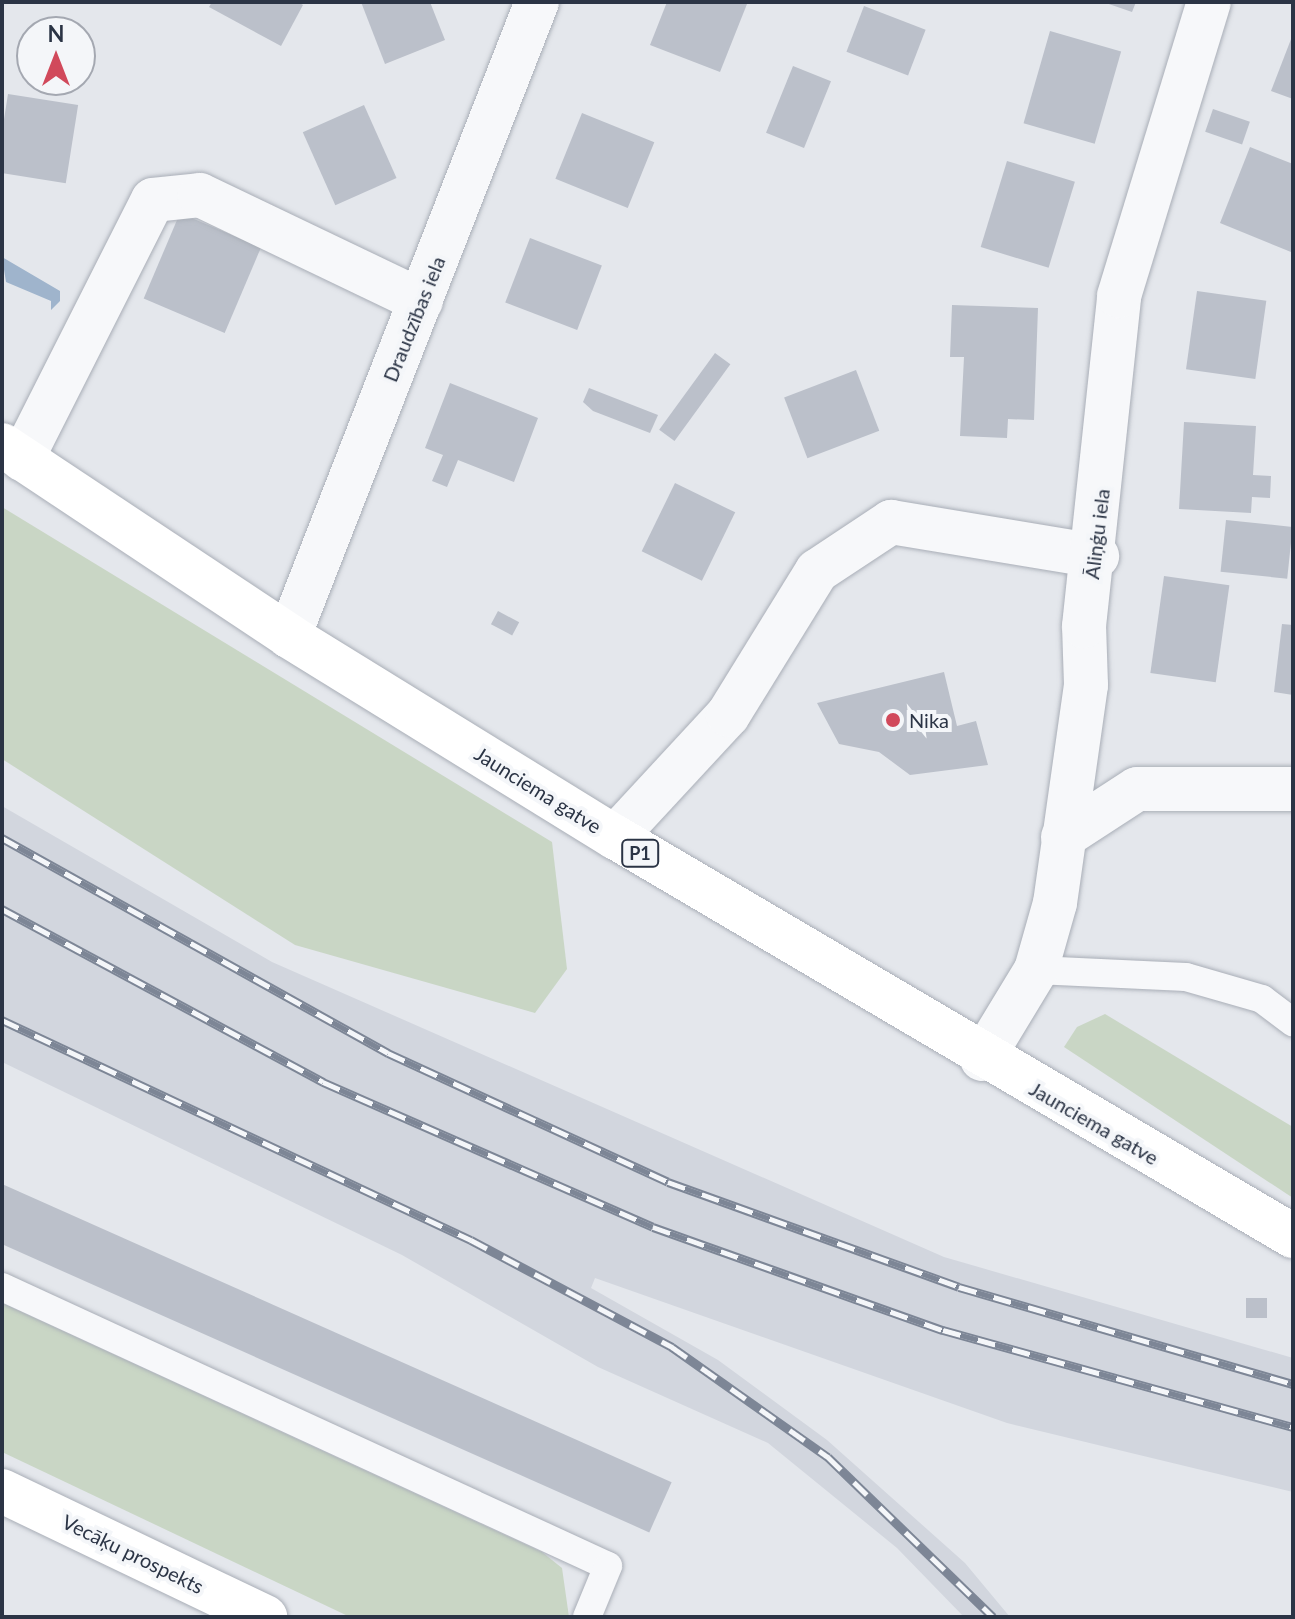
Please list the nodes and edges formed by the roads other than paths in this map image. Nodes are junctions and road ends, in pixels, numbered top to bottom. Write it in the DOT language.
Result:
graph roads {
  1 [pos="537,2"];
  2 [pos="1209,2"];
  3 [pos="421,301"];
  4 [pos="12,452"];
  5 [pos="1097,556"];
  6 [pos="289,636"];
  7 [pos="1293,789"];
  8 [pos="615,837"];
  9 [pos="1063,837"];
  10 [pos="1036,970"];
  11 [pos="1293,1022"];
  12 [pos="982,1059"];
  13 [pos="1293,1236"];
  14 [pos="2,1287"];
  15 [pos="2,1491"];
  16 [pos="211,1606"];
  17 [pos="265,1617"];
  18 [pos="587,1617"];
  1 -- 3 [label="street, Draudzības iela"];
  2 -- 5 [label="street, Āliņģu iela"];
  3 -- 4 [label="street"];
  3 -- 6 [label="street, Draudzības iela"];
  4 -- 6 [label="main road, Jaunciema gatve / P1"];
  5 -- 8 [label="street"];
  5 -- 9 [label="street, Āliņģu iela"];
  6 -- 8 [label="main road, Jaunciema gatve / P1"];
  7 -- 9 [label="street"];
  8 -- 12 [label="main road, Jaunciema gatve / P1"];
  9 -- 10 [label="street, Āliņģu iela"];
  10 -- 11 [label="lane"];
  10 -- 12 [label="street, Āliņģu iela"];
  12 -- 13 [label="main road, Jaunciema gatve / P1"];
  14 -- 18 [label="lane"];
  15 -- 16 [label="main road, Vecāķu prospekts"];
  16 -- 17 [label="main road, Vecāķu prospekts"];
}
